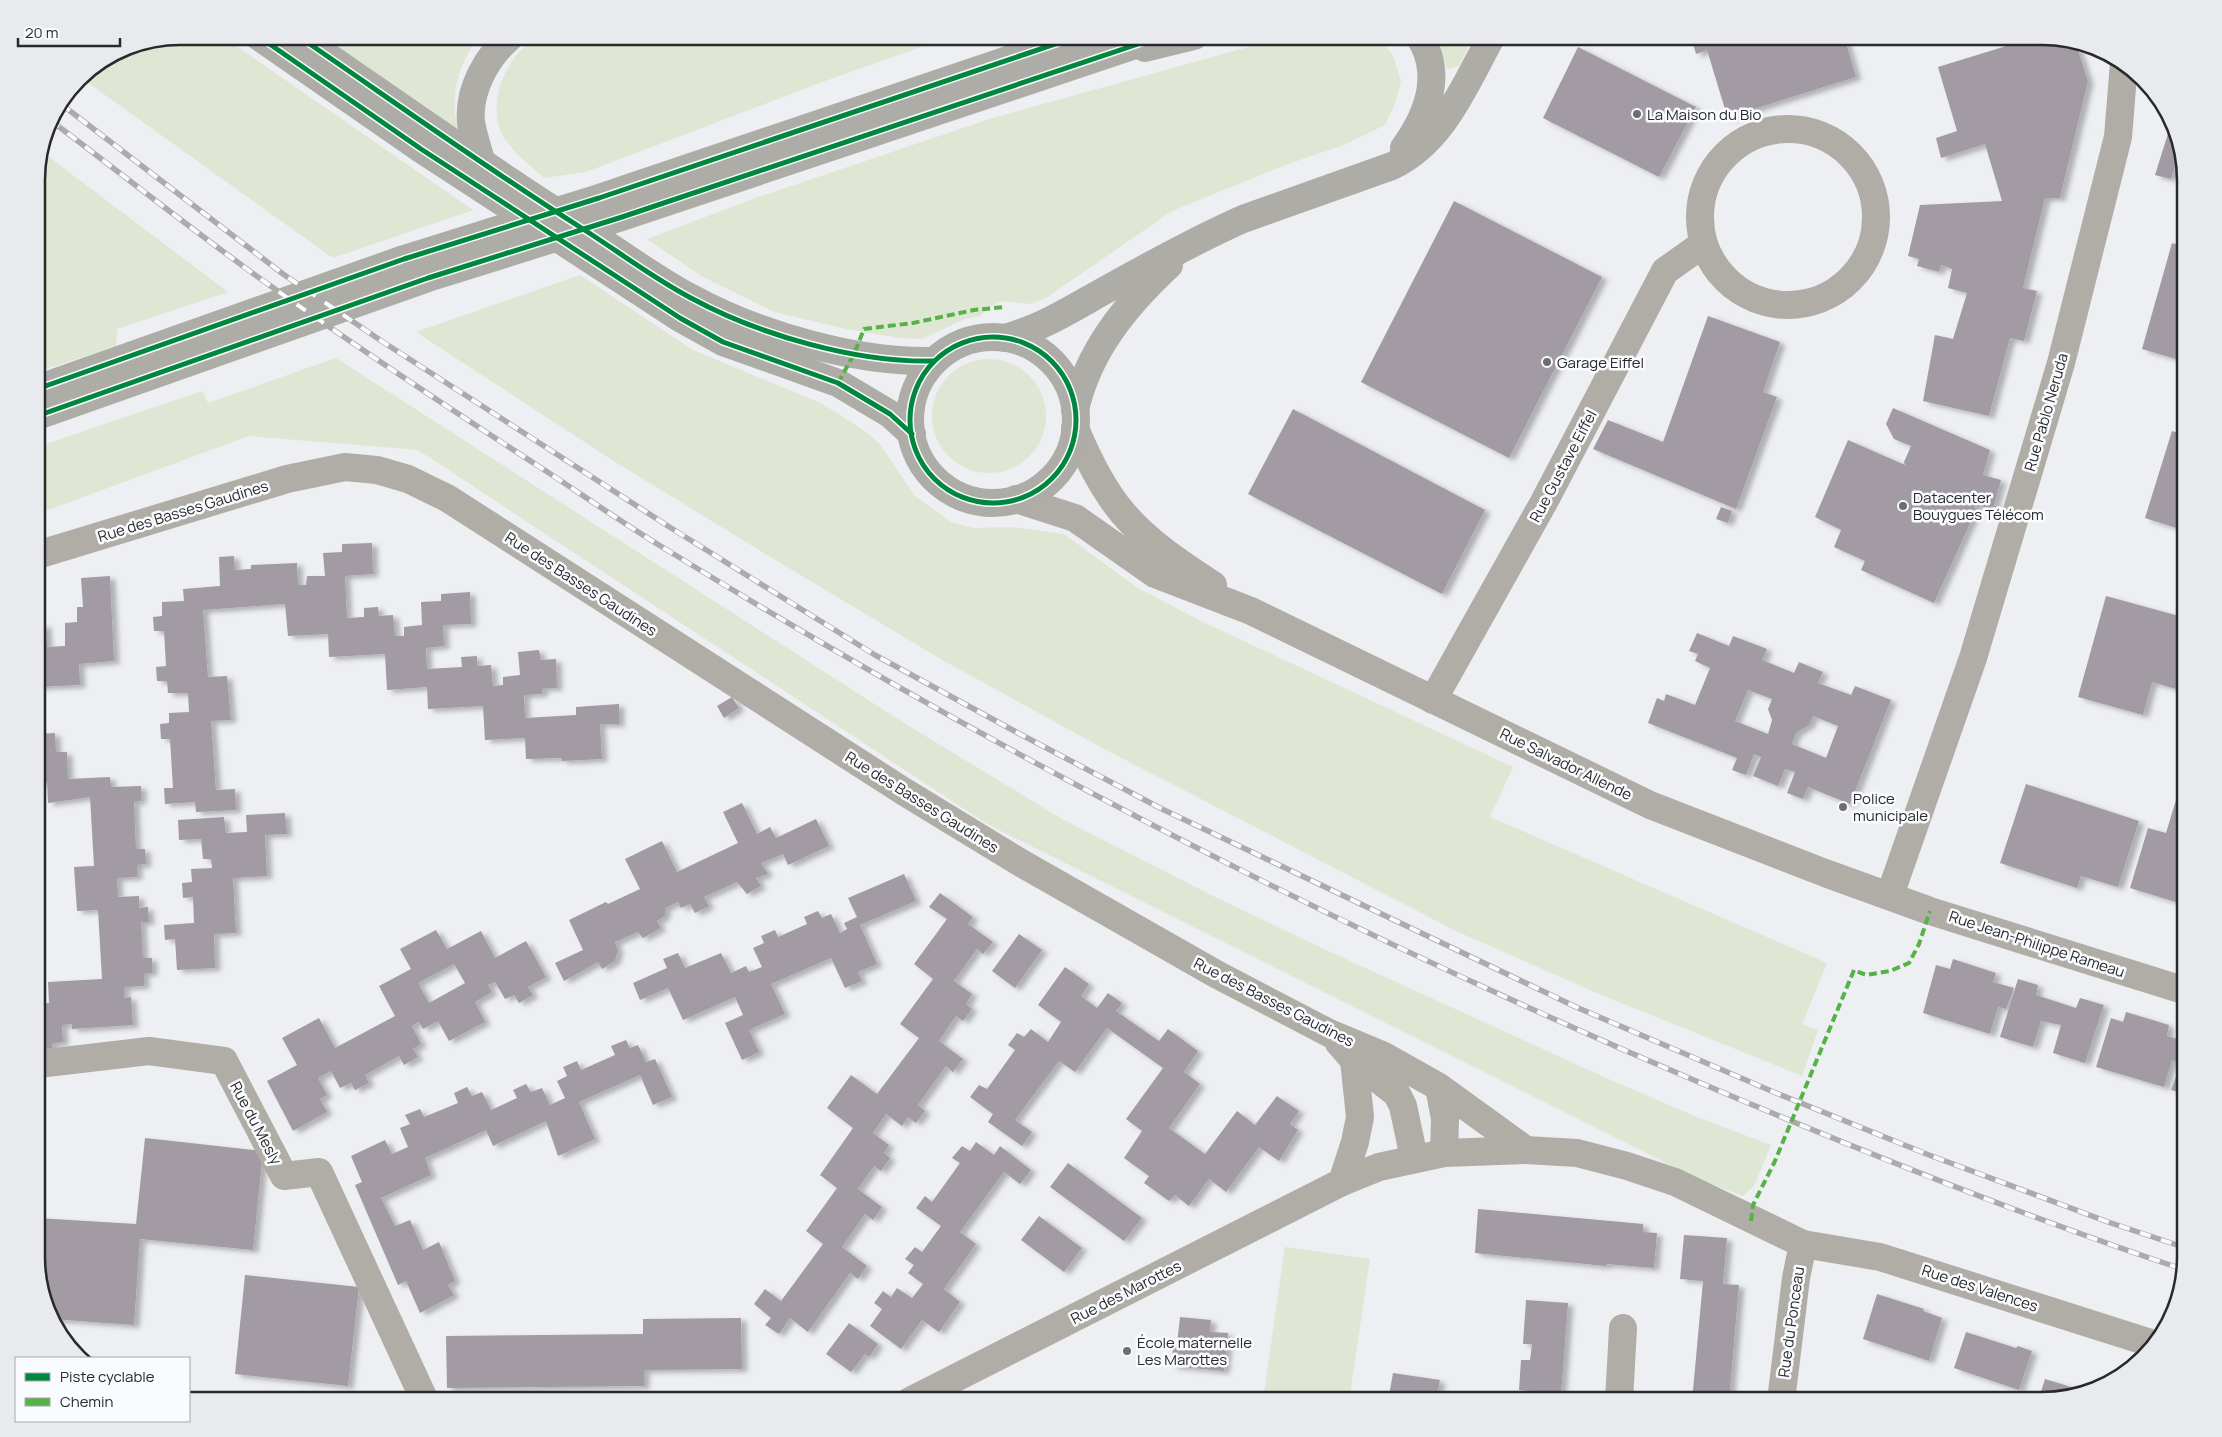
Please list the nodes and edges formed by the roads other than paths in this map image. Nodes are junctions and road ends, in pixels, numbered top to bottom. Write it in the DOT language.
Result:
graph roads {
  1 [pos="271,45"];
  2 [pos="311,45"];
  3 [pos="501,45"];
  4 [pos="1037,45"];
  5 [pos="1052,45"];
  6 [pos="1136,45"];
  7 [pos="1157,45"];
  8 [pos="1423,45"];
  9 [pos="1487,45"];
  10 [pos="1088,62"];
  11 [pos="981,69"];
  12 [pos="2123,72"];
  13 [pos="481,161"];
  14 [pos="1378,170"];
  15 [pos="1203,237"];
  16 [pos="1703,244"];
  17 [pos="1006,338"];
  18 [pos="934,362"];
  19 [pos="45,386"];
  20 [pos="45,413"];
  21 [pos="1075,419"];
  22 [pos="912,434"];
  23 [pos="1016,499"];
  24 [pos="45,552"];
  25 [pos="1251,611"];
  26 [pos="1433,700"];
  27 [pos="1890,895"];
  28 [pos="2177,988"];
  29 [pos="1329,1033"];
  30 [pos="1354,1060"];
  31 [pos="45,1063"];
  32 [pos="1439,1087"];
  33 [pos="1526,1150"];
  34 [pos="1444,1153"];
  35 [pos="1414,1158"];
  36 [pos="1342,1182"];
  37 [pos="1803,1244"];
  38 [pos="1623,1328"];
  39 [pos="2147,1342"];
  40 [pos="421,1392"];
  41 [pos="928,1392"];
  42 [pos="1619,1392"];
  43 [pos="1782,1392"];
  1 -- 22 [label="main road"];
  2 -- 13 [label="main road"];
  3 -- 13 [label="main road"];
  4 -- 11 [label="main road"];
  5 -- 11 [label="main road"];
  6 -- 10 [label="main road"];
  7 -- 10 [label="main road"];
  8 -- 14 [label="main road"];
  9 -- 14 [label="main road"];
  10 -- 20 [label="main road"];
  11 -- 19 [label="main road"];
  12 -- 27 [label="street, Rue Pablo Neruda"];
  13 -- 18 [label="main road"];
  14 -- 15 [label="main road"];
  15 -- 17 [label="main road"];
  15 -- 21 [label="main road"];
  16 -- 16 [label="street"];
  16 -- 26 [label="street, Rue Gustave Eiffel"];
  17 -- 18 [label="main road"];
  17 -- 21 [label="main road"];
  18 -- 22 [label="main road"];
  21 -- 23 [label="main road"];
  21 -- 25 [label="street, Rue Salvador Allende"];
  22 -- 23 [label="main road"];
  23 -- 25 [label="street, Rue Salvador Allende"];
  24 -- 29 [label="street, Rue des Basses Gaudines"];
  25 -- 26 [label="street, Rue Salvador Allende"];
  26 -- 27 [label="street, Rue Salvador Allende"];
  27 -- 28 [label="street, Rue Jean-Philippe Rameau"];
  29 -- 30 [label="street"];
  29 -- 32 [label="street, Rue des Basses Gaudines"];
  30 -- 35 [label="street"];
  30 -- 36 [label="street"];
  31 -- 40 [label="street, Rue du Mesly"];
  32 -- 33 [label="street, Rue des Basses Gaudines"];
  32 -- 34 [label="street"];
  33 -- 34 [label="street, Rue des Marottes"];
  33 -- 37 [label="street"];
  34 -- 35 [label="street, Rue des Marottes"];
  35 -- 36 [label="street, Rue des Marottes"];
  36 -- 41 [label="street, Rue des Marottes"];
  37 -- 39 [label="street, Rue des Valences"];
  37 -- 43 [label="street, Rue du Ponceau"];
  38 -- 42 [label="street"];
}
